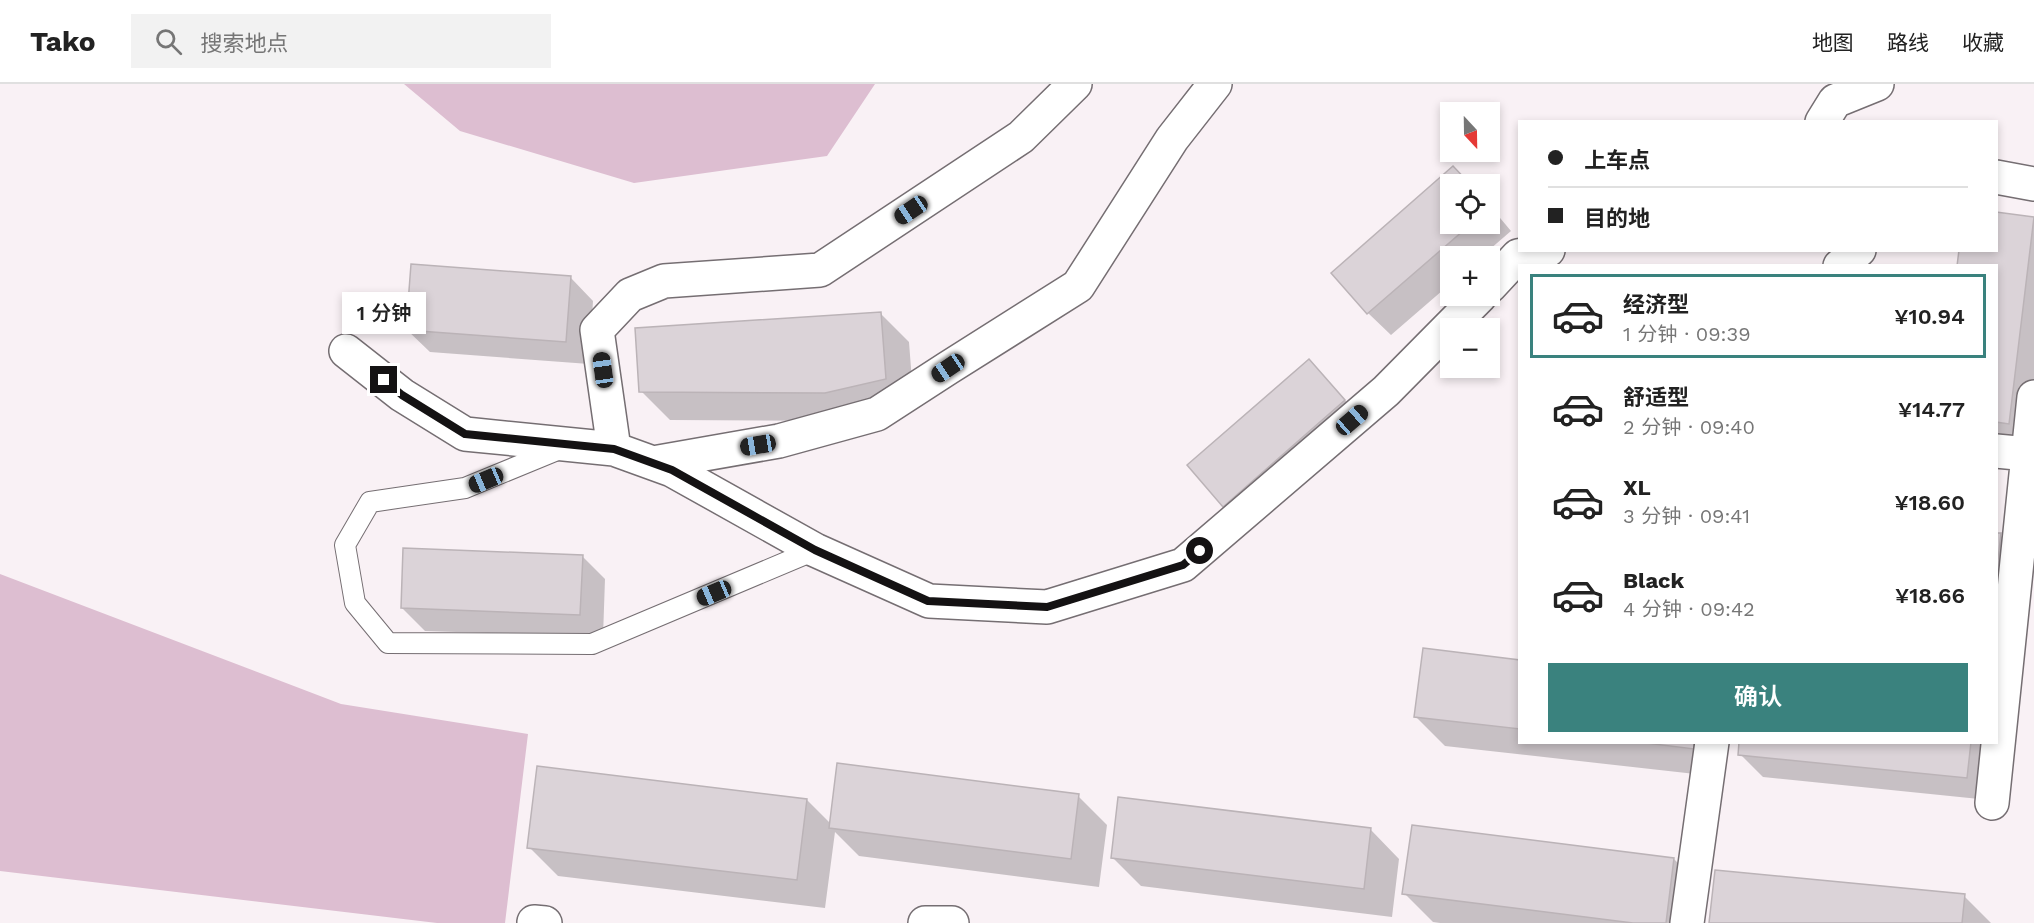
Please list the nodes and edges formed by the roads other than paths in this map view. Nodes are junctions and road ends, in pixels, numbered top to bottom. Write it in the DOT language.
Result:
graph roads {
  1 [pos="1075,84"];
  2 [pos="1215,84"];
  3 [pos="1852,88"];
  4 [pos="1823,120"];
  5 [pos="1998,177"];
  6 [pos="2034,184"];
  7 [pos="1538,252"];
  8 [pos="1856,252"];
  9 [pos="1842,264"];
  10 [pos="1500,275"];
  11 [pos="1470,306"];
  12 [pos="346,351"];
  13 [pos="2034,397"];
  14 [pos="571,445"];
  15 [pos="614,449"];
  16 [pos="1998,451"];
  17 [pos="2028,454"];
  18 [pos="653,463"];
  19 [pos="815,550"];
  20 [pos="1712,744"];
  21 [pos="1992,803"];
  22 [pos="925,923"];
  23 [pos="952,923"];
  24 [pos="1687,923"];
  1 -- 15 [label="street"];
  2 -- 18 [label="street"];
  3 -- 4 [label="street"];
  5 -- 6 [label="street"];
  7 -- 10 [label="street"];
  8 -- 9 [label="street"];
  11 -- 19 [label="street"];
  12 -- 14 [label="street"];
  13 -- 17 [label="street"];
  14 -- 15 [label="street"];
  14 -- 19 [label="lane"];
  15 -- 18 [label="street"];
  16 -- 17 [label="street"];
  17 -- 21 [label="street"];
  18 -- 19 [label="street"];
  20 -- 24 [label="street"];
  22 -- 23 [label="street"];
}
